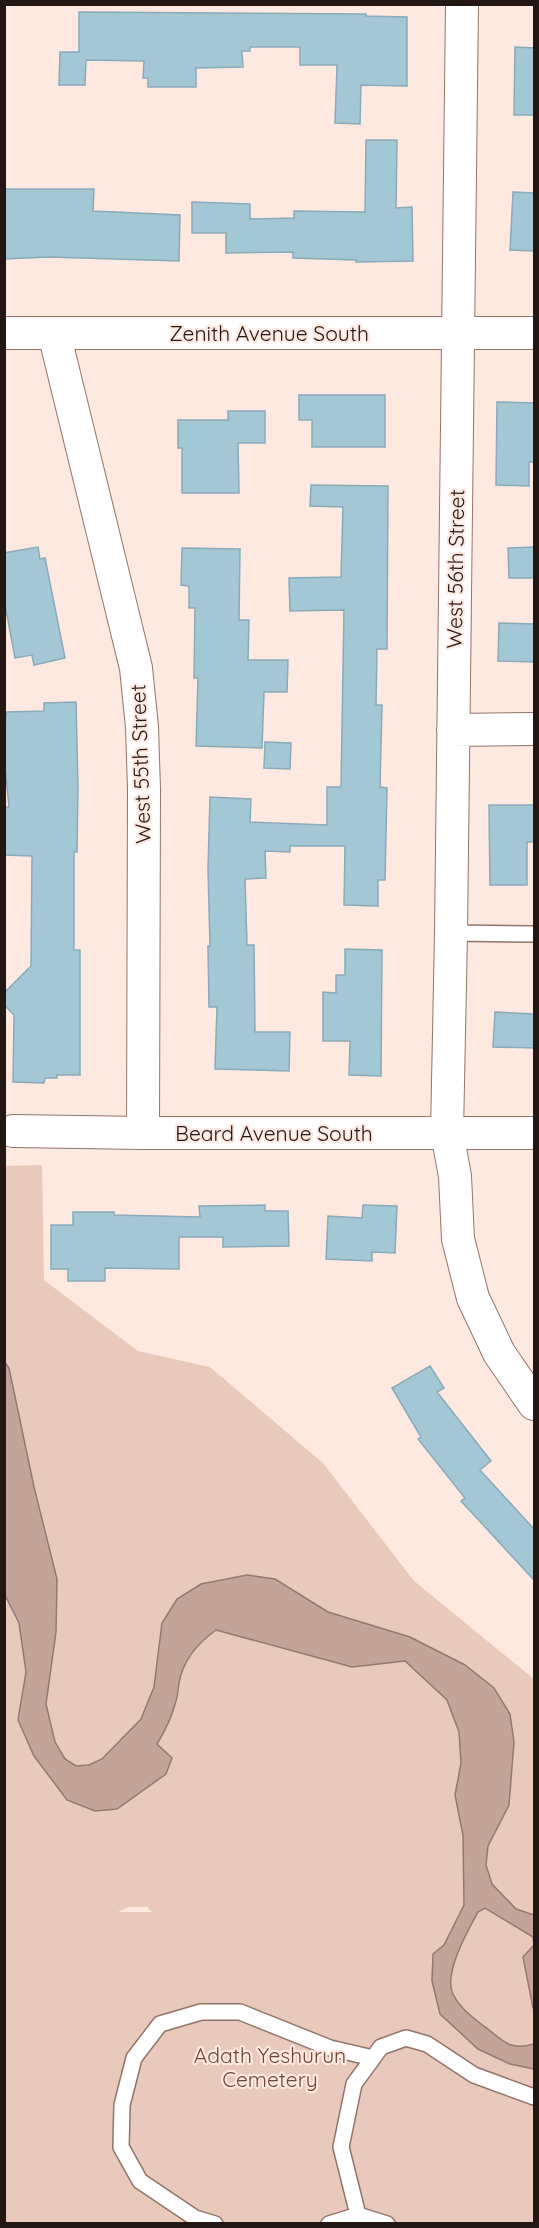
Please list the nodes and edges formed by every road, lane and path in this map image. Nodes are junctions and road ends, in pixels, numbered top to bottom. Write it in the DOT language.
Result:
graph roads {
  1 [pos="462,4"];
  2 [pos="4,333"];
  3 [pos="54,333"];
  4 [pos="458,333"];
  5 [pos="534,333"];
  6 [pos="534,729"];
  7 [pos="453,730"];
  8 [pos="452,933"];
  9 [pos="534,934"];
  10 [pos="13,1131"];
  11 [pos="144,1133"];
  12 [pos="447,1133"];
  13 [pos="534,1133"];
  14 [pos="534,1404"];
  15 [pos="373,2058"];
  16 [pos="534,2097"];
  17 [pos="358,2215"];
  18 [pos="215,2223"];
  19 [pos="329,2223"];
  20 [pos="387,2223"];
  1 -- 4 [label="street, West 56th Street"];
  2 -- 3 [label="street, Zenith Avenue South"];
  3 -- 4 [label="street, Zenith Avenue South"];
  3 -- 11 [label="street, West 55th Street"];
  4 -- 5 [label="street, Zenith Avenue South"];
  4 -- 7 [label="street, West 56th Street"];
  6 -- 7 [label="street"];
  7 -- 8 [label="street, West 56th Street"];
  8 -- 9 [label="lane"];
  8 -- 12 [label="street, West 56th Street"];
  10 -- 11 [label="street, Beard Avenue South"];
  11 -- 12 [label="street, Beard Avenue South"];
  12 -- 13 [label="street, Beard Avenue South"];
  12 -- 14 [label="street, West 56th Street"];
  15 -- 16 [label="lane"];
  15 -- 17 [label="lane"];
  15 -- 18 [label="lane"];
  17 -- 19 [label="lane"];
  17 -- 20 [label="lane"];
}
